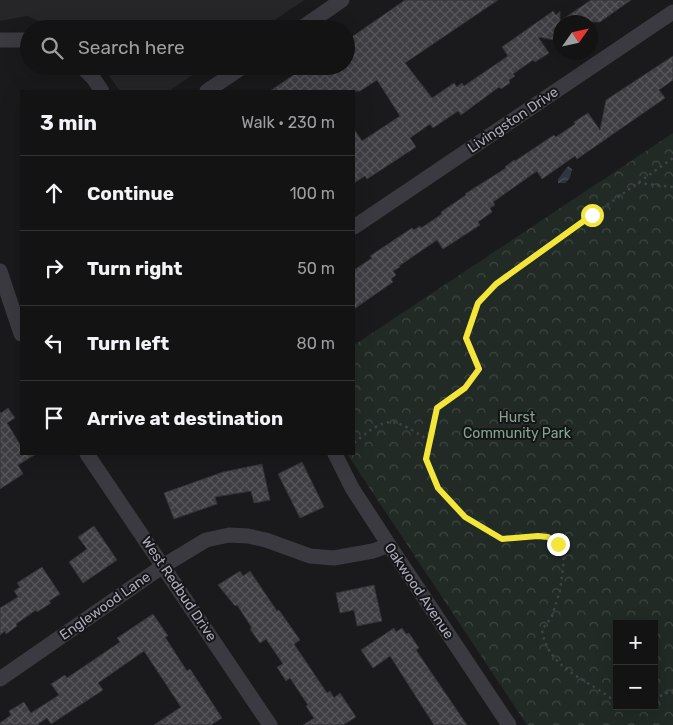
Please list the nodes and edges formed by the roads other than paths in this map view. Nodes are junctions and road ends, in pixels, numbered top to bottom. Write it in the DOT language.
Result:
graph roads {
  1 [pos="342,0"];
  2 [pos="673,12"];
  3 [pos="313,20"];
  4 [pos="0,40"];
  5 [pos="20,40"];
  6 [pos="90,75"];
  7 [pos="231,75"];
  8 [pos="101,90"];
  9 [pos="208,90"];
  10 [pos="355,226"];
  11 [pos="0,271"];
  12 [pos="20,331"];
  13 [pos="88,455"];
  14 [pos="336,455"];
  15 [pos="389,545"];
  16 [pos="163,566"];
  17 [pos="0,679"];
  18 [pos="270,725"];
  19 [pos="509,725"];
  1 -- 3 [label="street"];
  2 -- 10 [label="street, Livingston Drive"];
  4 -- 5 [label="street"];
  6 -- 8 [label="street"];
  7 -- 9 [label="street"];
  11 -- 12 [label="street"];
  13 -- 16 [label="street, West Redbud Drive"];
  14 -- 15 [label="street, Oakwood Avenue"];
  15 -- 16 [label="street, Englewood Lane"];
  15 -- 19 [label="street, Oakwood Avenue"];
  16 -- 17 [label="street, Englewood Lane"];
  16 -- 18 [label="street, West Redbud Drive"];
}
